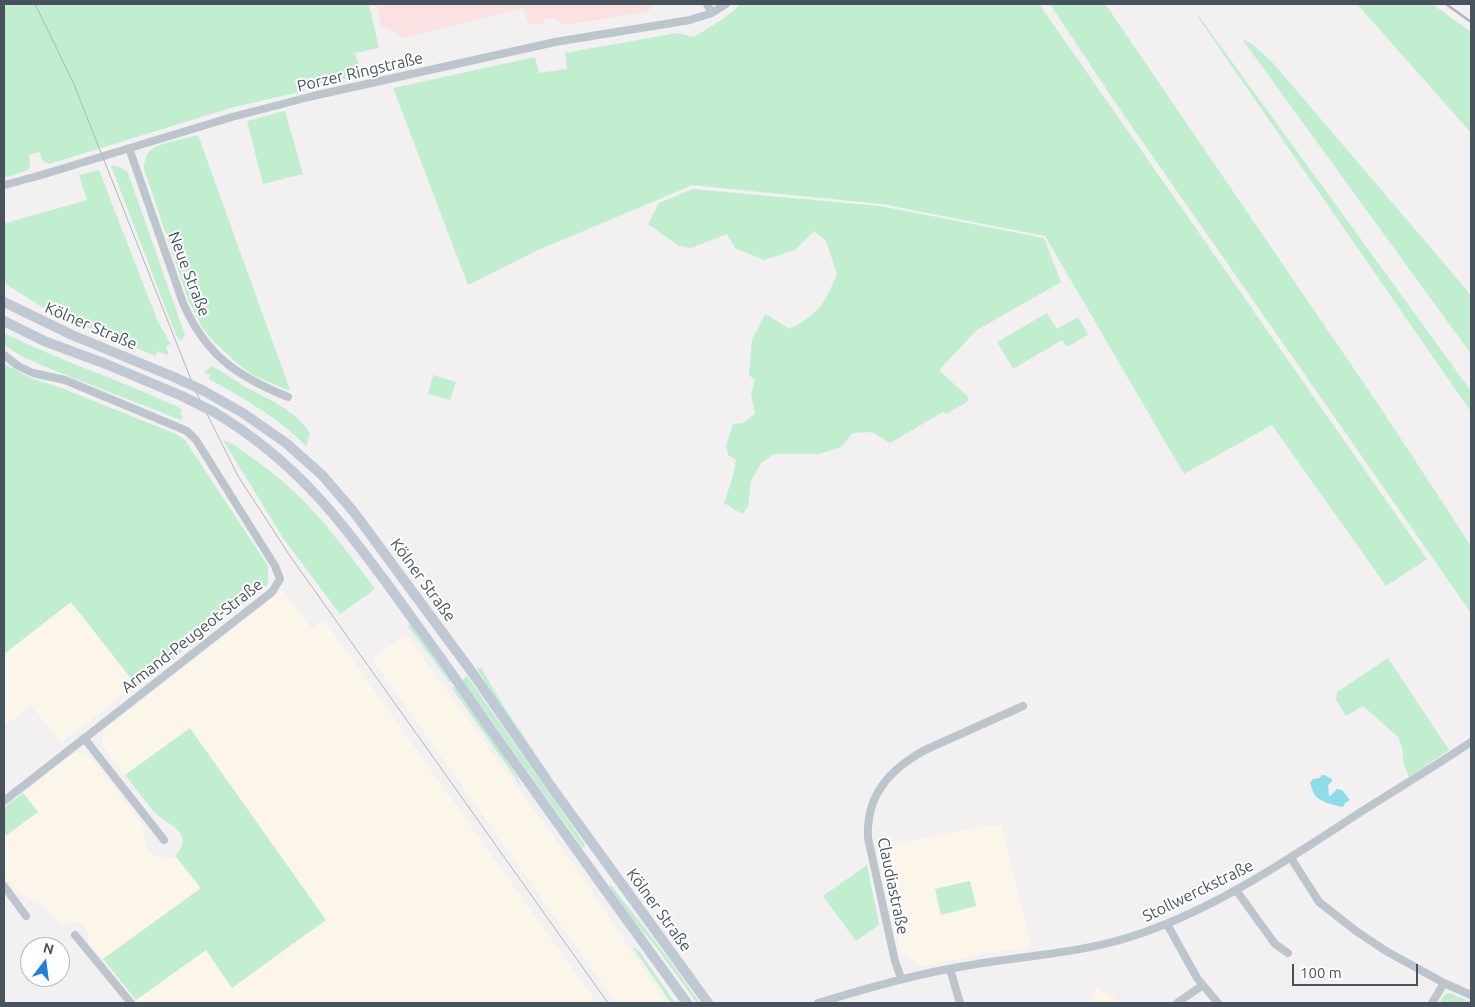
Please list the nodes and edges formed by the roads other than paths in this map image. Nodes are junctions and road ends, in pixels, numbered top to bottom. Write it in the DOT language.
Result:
graph roads {
  1 [pos="707,4"];
  2 [pos="726,4"];
  3 [pos="712,13"];
  4 [pos="128,148"];
  5 [pos="4,185"];
  6 [pos="4,302"];
  7 [pos="4,321"];
  8 [pos="4,355"];
  9 [pos="288,396"];
  10 [pos="1023,706"];
  11 [pos="84,738"];
  12 [pos="1471,742"];
  13 [pos="4,801"];
  14 [pos="164,840"];
  15 [pos="1291,858"];
  16 [pos="603,859"];
  17 [pos="590,868"];
  18 [pos="4,886"];
  19 [pos="1236,890"];
  20 [pos="26,916"];
  21 [pos="1167,924"];
  22 [pos="75,935"];
  23 [pos="1288,953"];
  24 [pos="950,968"];
  25 [pos="901,978"];
  26 [pos="1444,983"];
  27 [pos="1203,985"];
  28 [pos="1471,994"];
  29 [pos="132,1003"];
  30 [pos="686,1003"];
  31 [pos="708,1003"];
  32 [pos="818,1003"];
  33 [pos="960,1003"];
  34 [pos="1177,1003"];
  35 [pos="1218,1003"];
  36 [pos="1432,1003"];
  1 -- 3 [label="street"];
  2 -- 3 [label="street, Porzer Ringstraße"];
  3 -- 4 [label="street, Porzer Ringstraße"];
  4 -- 5 [label="street, Porzer Ringstraße"];
  4 -- 9 [label="street, Neue Straße"];
  6 -- 16 [label="main road, Kölner Straße, bridge"];
  7 -- 17 [label="main road, Kölner Straße, bridge"];
  8 -- 11 [label="street, Armand-Peugeot-Straße"];
  10 -- 25 [label="street, Claudiastraße"];
  11 -- 13 [label="street, Armand-Peugeot-Straße"];
  11 -- 14 [label="street"];
  12 -- 15 [label="street, Stollwerckstraße"];
  15 -- 19 [label="street, Stollwerckstraße"];
  15 -- 26 [label="street"];
  16 -- 17 [label="main road"];
  16 -- 31 [label="main road, Kölner Straße"];
  17 -- 30 [label="main road, Kölner Straße"];
  18 -- 20 [label="street"];
  19 -- 21 [label="street, Stollwerckstraße"];
  19 -- 23 [label="street"];
  21 -- 24 [label="street, Stollwerckstraße"];
  21 -- 27 [label="street"];
  22 -- 29 [label="street"];
  24 -- 25 [label="street, Stollwerckstraße"];
  24 -- 33 [label="street"];
  25 -- 32 [label="street, Stollwerckstraße"];
  26 -- 28 [label="street"];
  26 -- 36 [label="street"];
  27 -- 34 [label="street"];
  27 -- 35 [label="street"];
}
